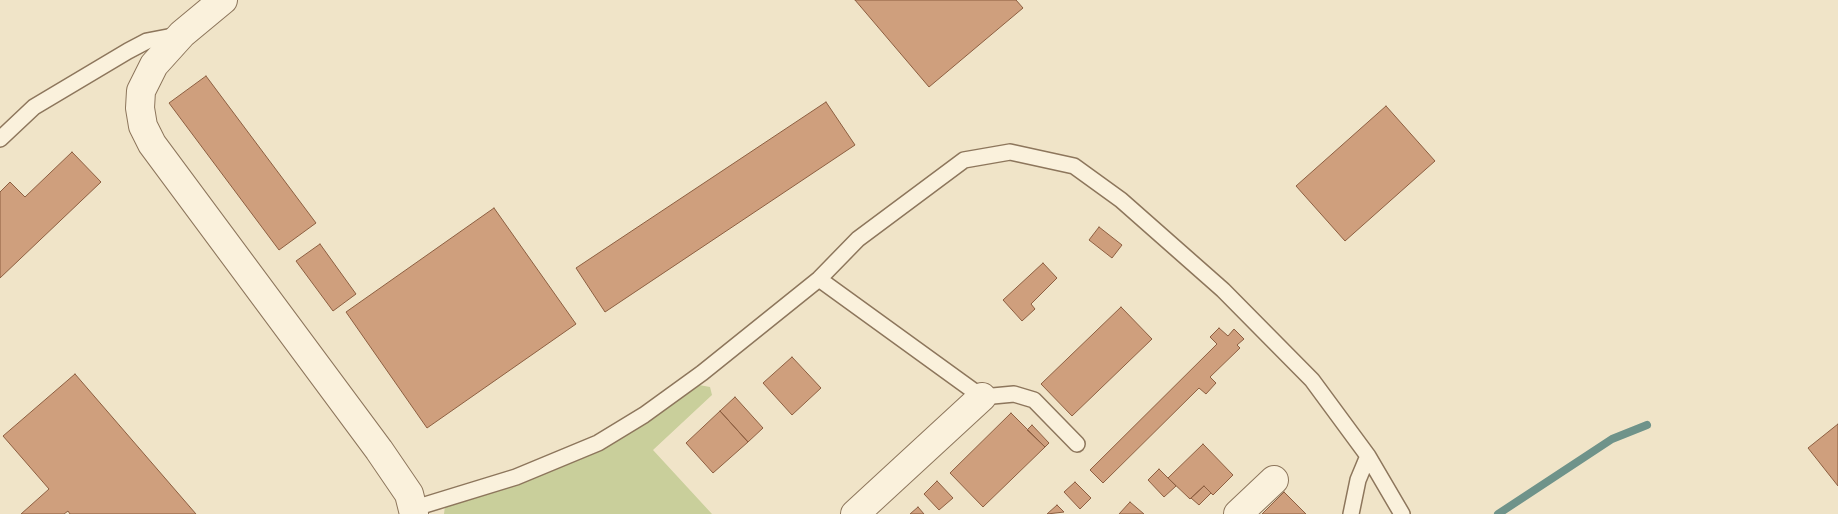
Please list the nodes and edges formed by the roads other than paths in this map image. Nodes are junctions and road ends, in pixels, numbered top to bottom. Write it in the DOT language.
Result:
graph roads {
  1 [pos="223,0"];
  2 [pos="182,34"];
  3 [pos="0,139"];
  4 [pos="819,279"];
  5 [pos="982,397"];
  6 [pos="1077,444"];
  7 [pos="1368,456"];
  8 [pos="1274,480"];
  9 [pos="414,511"];
  10 [pos="855,514"];
  11 [pos="1238,514"];
  12 [pos="1351,514"];
  13 [pos="1402,514"];
  1 -- 2 [label="street"];
  2 -- 3 [label="lane"];
  2 -- 9 [label="street"];
  4 -- 5 [label="lane"];
  4 -- 7 [label="lane"];
  4 -- 9 [label="lane"];
  5 -- 6 [label="lane"];
  5 -- 10 [label="street"];
  7 -- 12 [label="lane"];
  7 -- 13 [label="lane"];
  8 -- 11 [label="street"];
}
